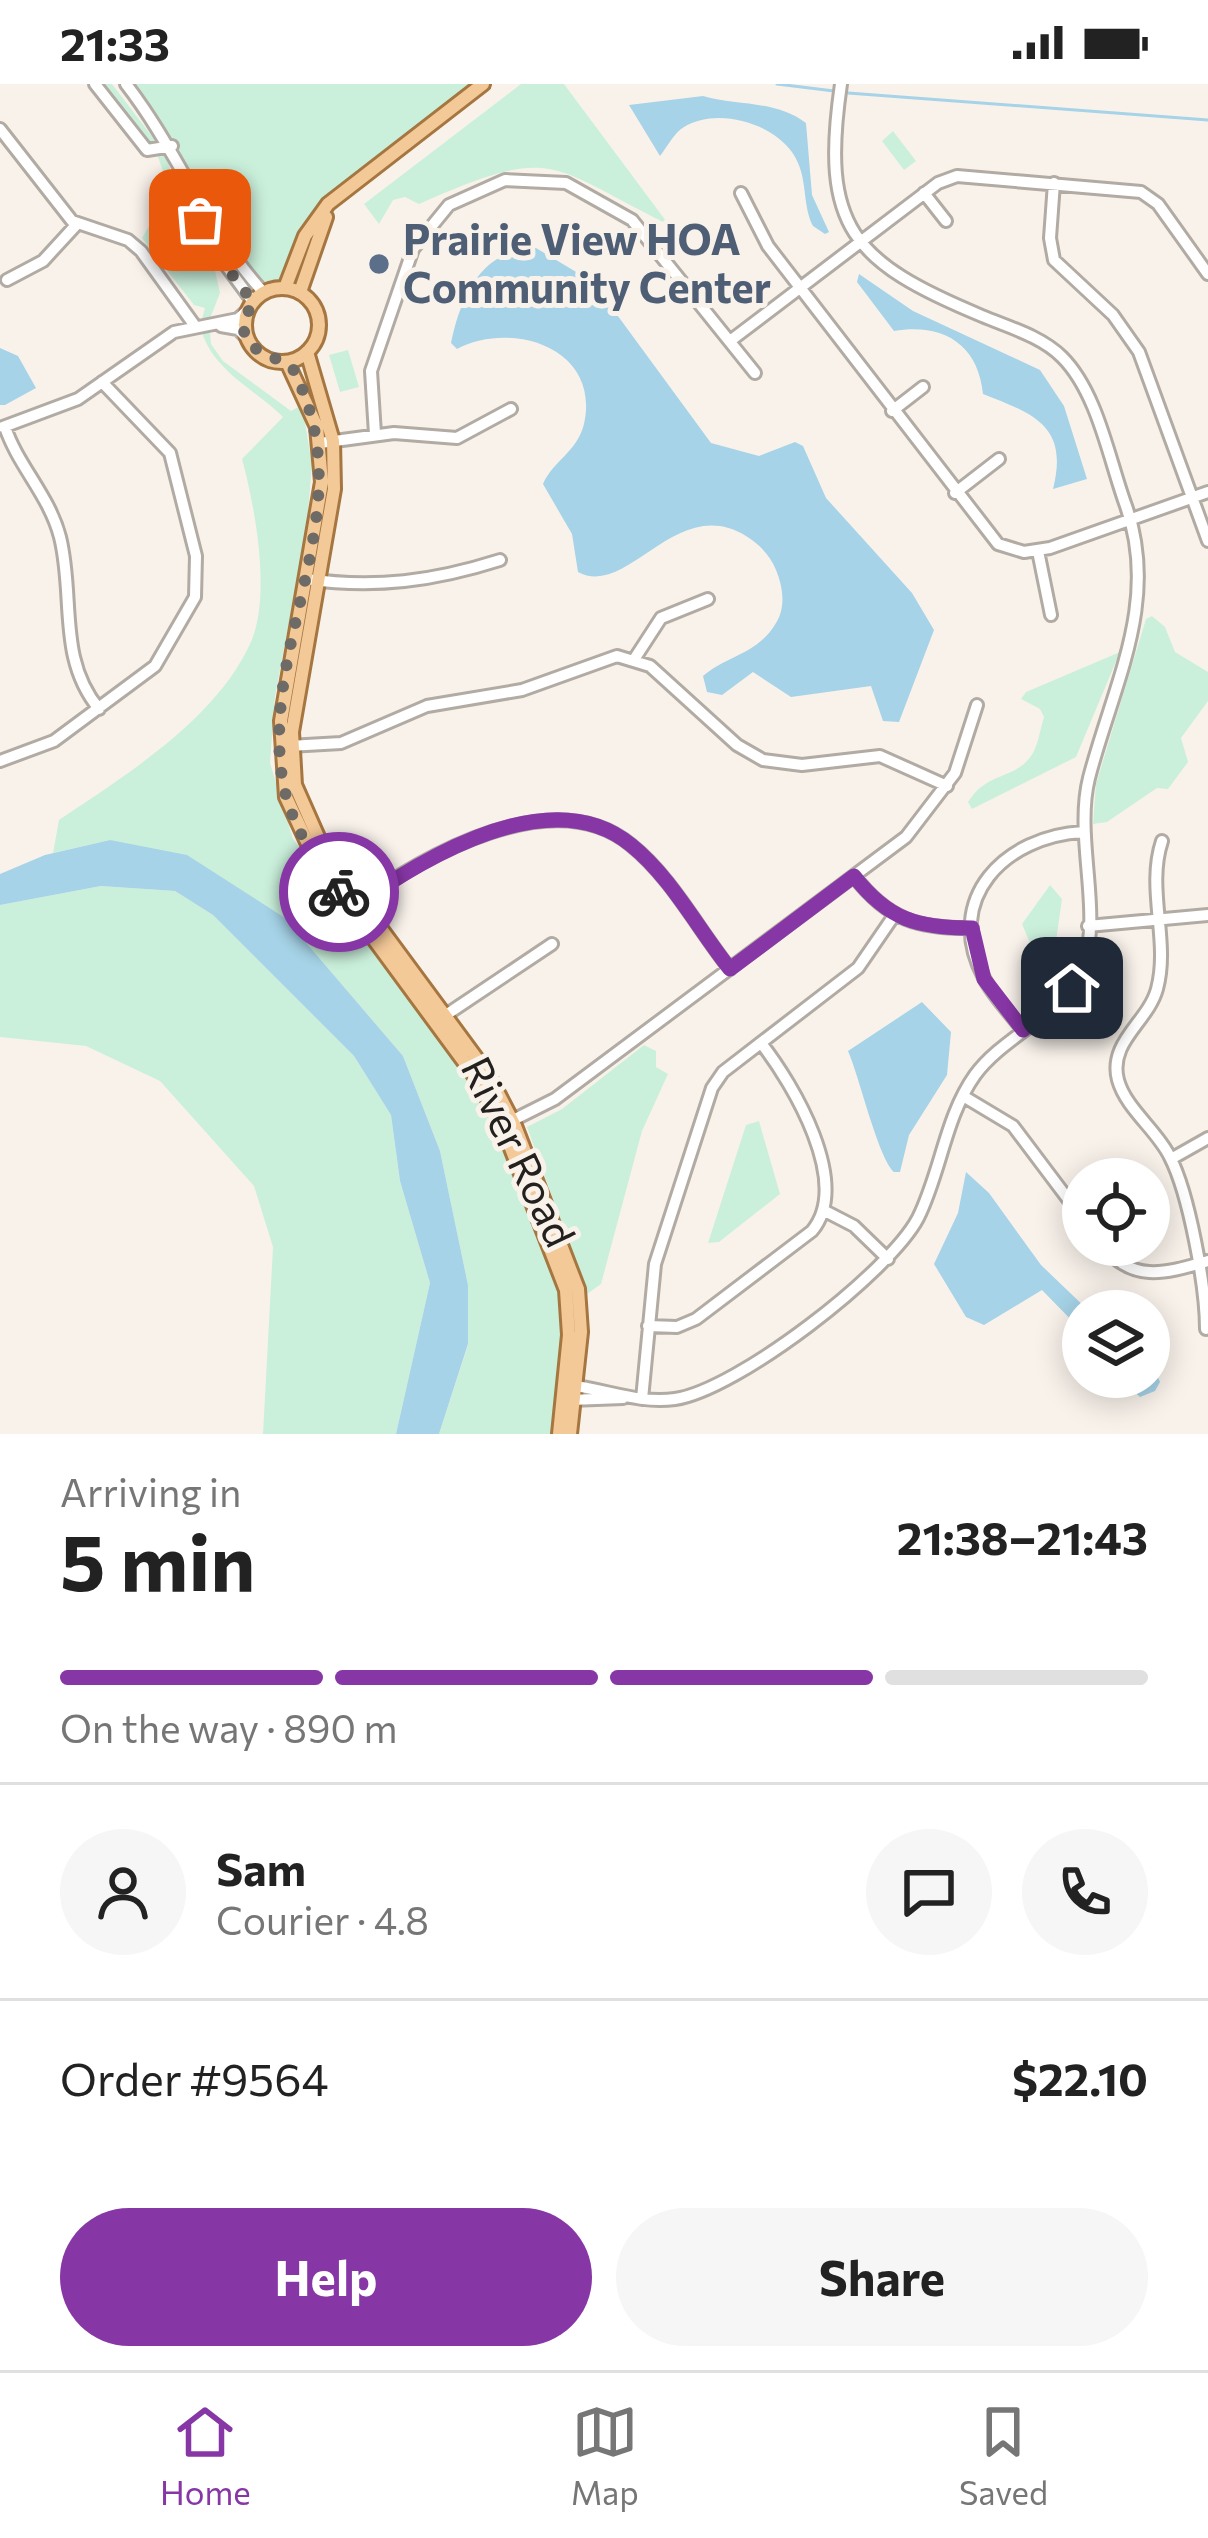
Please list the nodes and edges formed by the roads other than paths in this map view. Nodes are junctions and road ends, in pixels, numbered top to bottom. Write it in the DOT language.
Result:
graph roads {
  1 [pos="94,84"];
  2 [pos="126,84"];
  3 [pos="483,84"];
  4 [pos="842,84"];
  5 [pos="0,129"];
  6 [pos="172,146"];
  7 [pos="1054,183"];
  8 [pos="353,184"];
  9 [pos="741,193"];
  10 [pos="924,193"];
  11 [pos="946,221"];
  12 [pos="77,224"];
  13 [pos="861,242"];
  14 [pos="1208,274"];
  15 [pos="7,280"];
  16 [pos="285,288"];
  17 [pos="800,288"];
  18 [pos="300,292"];
  19 [pos="255,301"];
  20 [pos="200,325"];
  21 [pos="247,338"];
  22 [pos="730,341"];
  23 [pos="307,352"];
  24 [pos="286,362"];
  25 [pos="755,374"];
  26 [pos="102,382"];
  27 [pos="923,387"];
  28 [pos="512,409"];
  29 [pos="892,411"];
  30 [pos="2,428"];
  31 [pos="375,434"];
  32 [pos="327,442"];
  33 [pos="999,460"];
  34 [pos="1208,492"];
  35 [pos="955,493"];
  36 [pos="1192,497"];
  37 [pos="1131,519"];
  38 [pos="1208,541"];
  39 [pos="1038,551"];
  40 [pos="500,560"];
  41 [pos="312,580"];
  42 [pos="708,599"];
  43 [pos="1051,615"];
  44 [pos="635,658"];
  45 [pos="977,705"];
  46 [pos="99,709"];
  47 [pos="286,746"];
  48 [pos="0,760"];
  49 [pos="947,786"];
  50 [pos="1083,832"];
  51 [pos="1162,841"];
  52 [pos="854,876"];
  53 [pos="356,905"];
  54 [pos="1208,915"];
  55 [pos="893,917"];
  56 [pos="1157,922"];
  57 [pos="1088,926"];
  58 [pos="972,928"];
  59 [pos="552,944"];
  60 [pos="730,969"];
  61 [pos="440,1019"];
  62 [pos="1023,1030"];
  63 [pos="761,1042"];
  64 [pos="962,1096"];
  65 [pos="507,1123"];
  66 [pos="1208,1138"];
  67 [pos="1172,1159"];
  68 [pos="1062,1191"];
  69 [pos="825,1211"];
  70 [pos="888,1259"];
  71 [pos="1204,1263"];
  72 [pos="1125,1266"];
  73 [pos="648,1326"];
  74 [pos="1206,1329"];
  75 [pos="570,1385"];
  76 [pos="626,1398"];
  77 [pos="642,1399"];
  78 [pos="568,1400"];
  79 [pos="559,1434"];
  80 [pos="570,1434"];
  1 -- 6 [label="street"];
  2 -- 6 [label="street"];
  3 -- 8 [label="main road"];
  4 -- 13 [label="street"];
  5 -- 12 [label="street"];
  6 -- 19 [label="street"];
  7 -- 10 [label="street"];
  7 -- 14 [label="street"];
  7 -- 36 [label="street"];
  8 -- 16 [label="main road"];
  8 -- 18 [label="main road"];
  9 -- 17 [label="street"];
  10 -- 11 [label="street"];
  10 -- 13 [label="street"];
  12 -- 15 [label="street"];
  12 -- 20 [label="street"];
  13 -- 17 [label="street"];
  13 -- 37 [label="street"];
  16 -- 18 [label="main road"];
  16 -- 19 [label="main road"];
  17 -- 22 [label="street"];
  17 -- 29 [label="street"];
  18 -- 23 [label="main road"];
  19 -- 20 [label="street"];
  19 -- 21 [label="main road"];
  20 -- 21 [label="street"];
  20 -- 26 [label="street"];
  21 -- 24 [label="main road"];
  22 -- 25 [label="street"];
  22 -- 31 [label="street"];
  23 -- 24 [label="main road"];
  23 -- 32 [label="main road, River Road"];
  24 -- 32 [label="main road, River Road"];
  26 -- 30 [label="street"];
  26 -- 46 [label="street"];
  27 -- 29 [label="street"];
  28 -- 31 [label="street"];
  29 -- 35 [label="street"];
  30 -- 46 [label="street"];
  31 -- 32 [label="street"];
  32 -- 41 [label="main road, River Road"];
  33 -- 35 [label="street"];
  34 -- 36 [label="street"];
  35 -- 39 [label="street"];
  36 -- 37 [label="street"];
  36 -- 38 [label="street"];
  37 -- 39 [label="street"];
  37 -- 50 [label="street"];
  39 -- 43 [label="street"];
  40 -- 41 [label="street"];
  41 -- 47 [label="main road, River Road"];
  42 -- 44 [label="street"];
  44 -- 47 [label="street"];
  44 -- 49 [label="street"];
  45 -- 49 [label="street"];
  46 -- 48 [label="street"];
  47 -- 53 [label="main road, River Road"];
  49 -- 52 [label="street"];
  50 -- 57 [label="street"];
  50 -- 58 [label="street"];
  51 -- 56 [label="street"];
  52 -- 55 [label="street"];
  52 -- 60 [label="street"];
  53 -- 60 [label="street"];
  53 -- 61 [label="main road, River Road"];
  54 -- 56 [label="street"];
  55 -- 58 [label="street"];
  55 -- 63 [label="street"];
  56 -- 57 [label="street"];
  56 -- 67 [label="street"];
  57 -- 62 [label="street"];
  58 -- 62 [label="street"];
  59 -- 61 [label="street"];
  60 -- 65 [label="street"];
  61 -- 65 [label="main road, River Road"];
  62 -- 64 [label="street"];
  63 -- 69 [label="street"];
  63 -- 73 [label="street"];
  64 -- 68 [label="street"];
  64 -- 70 [label="street"];
  65 -- 75 [label="main road, River Road"];
  66 -- 67 [label="street"];
  67 -- 71 [label="street"];
  69 -- 70 [label="street"];
  69 -- 73 [label="street"];
  70 -- 77 [label="street"];
  71 -- 72 [label="street"];
  71 -- 74 [label="street"];
  73 -- 77 [label="street"];
  75 -- 76 [label="street"];
  75 -- 78 [label="main road, River Road"];
  76 -- 77 [label="street"];
  76 -- 78 [label="street"];
  78 -- 79 [label="main road, River Road"];
  78 -- 80 [label="main road, River Road"];
}
